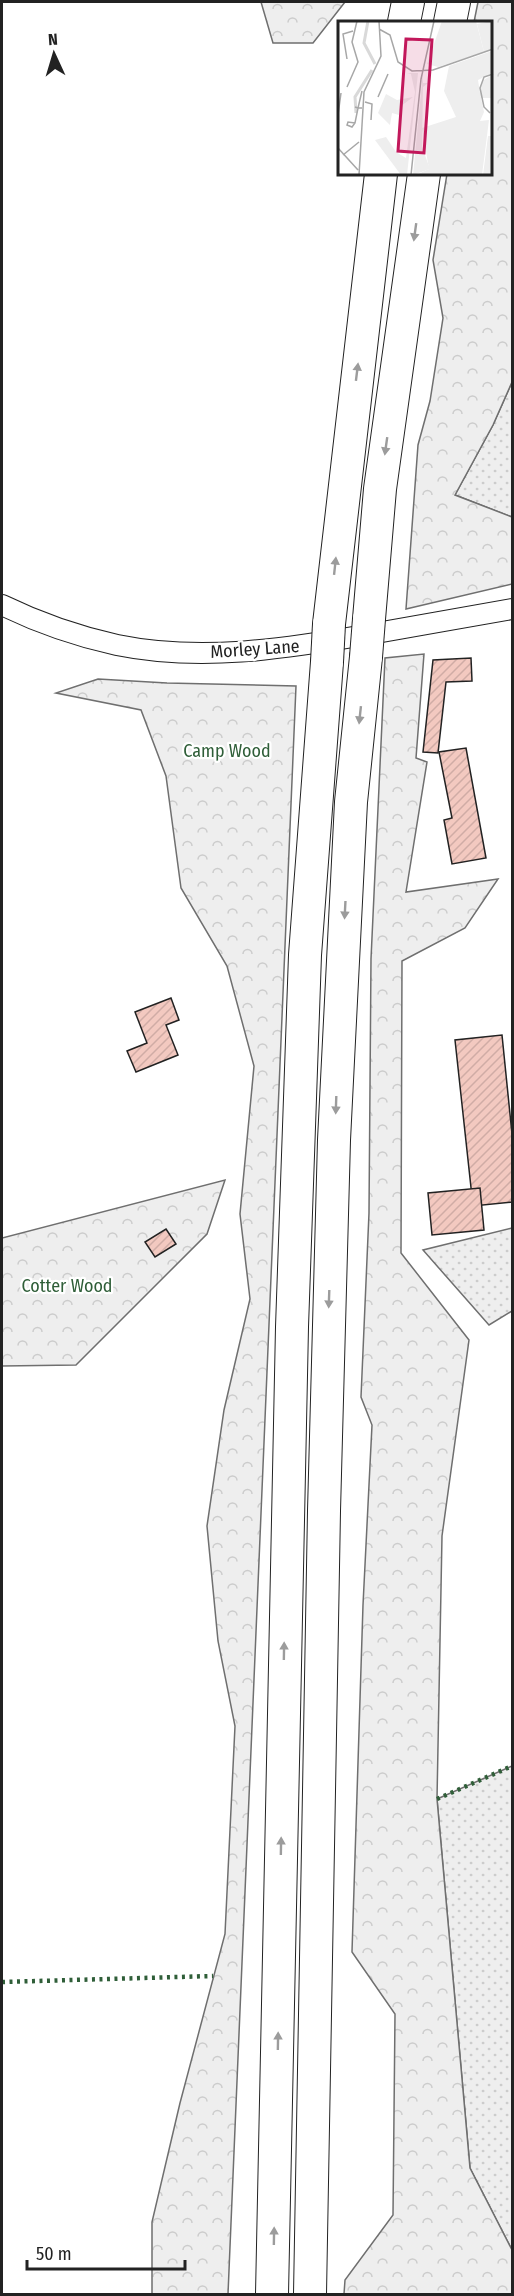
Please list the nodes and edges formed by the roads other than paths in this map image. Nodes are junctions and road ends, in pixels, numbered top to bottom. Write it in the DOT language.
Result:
graph roads {
  1 [pos="408,2"];
  2 [pos="454,2"];
  3 [pos="404,21"];
  4 [pos="450,21"];
  5 [pos="381,176"];
  6 [pos="424,176"];
  7 [pos="2,605"];
  8 [pos="513,609"];
  9 [pos="272,2295"];
  10 [pos="310,2295"];
  1 -- 3 [label="highway"];
  2 -- 4 [label="highway"];
  9 -- 5 [label="highway, one-way, bridge"];
  6 -- 10 [label="highway, one-way, bridge"];
  7 -- 8 [label="street, Morley Lane"];
}
